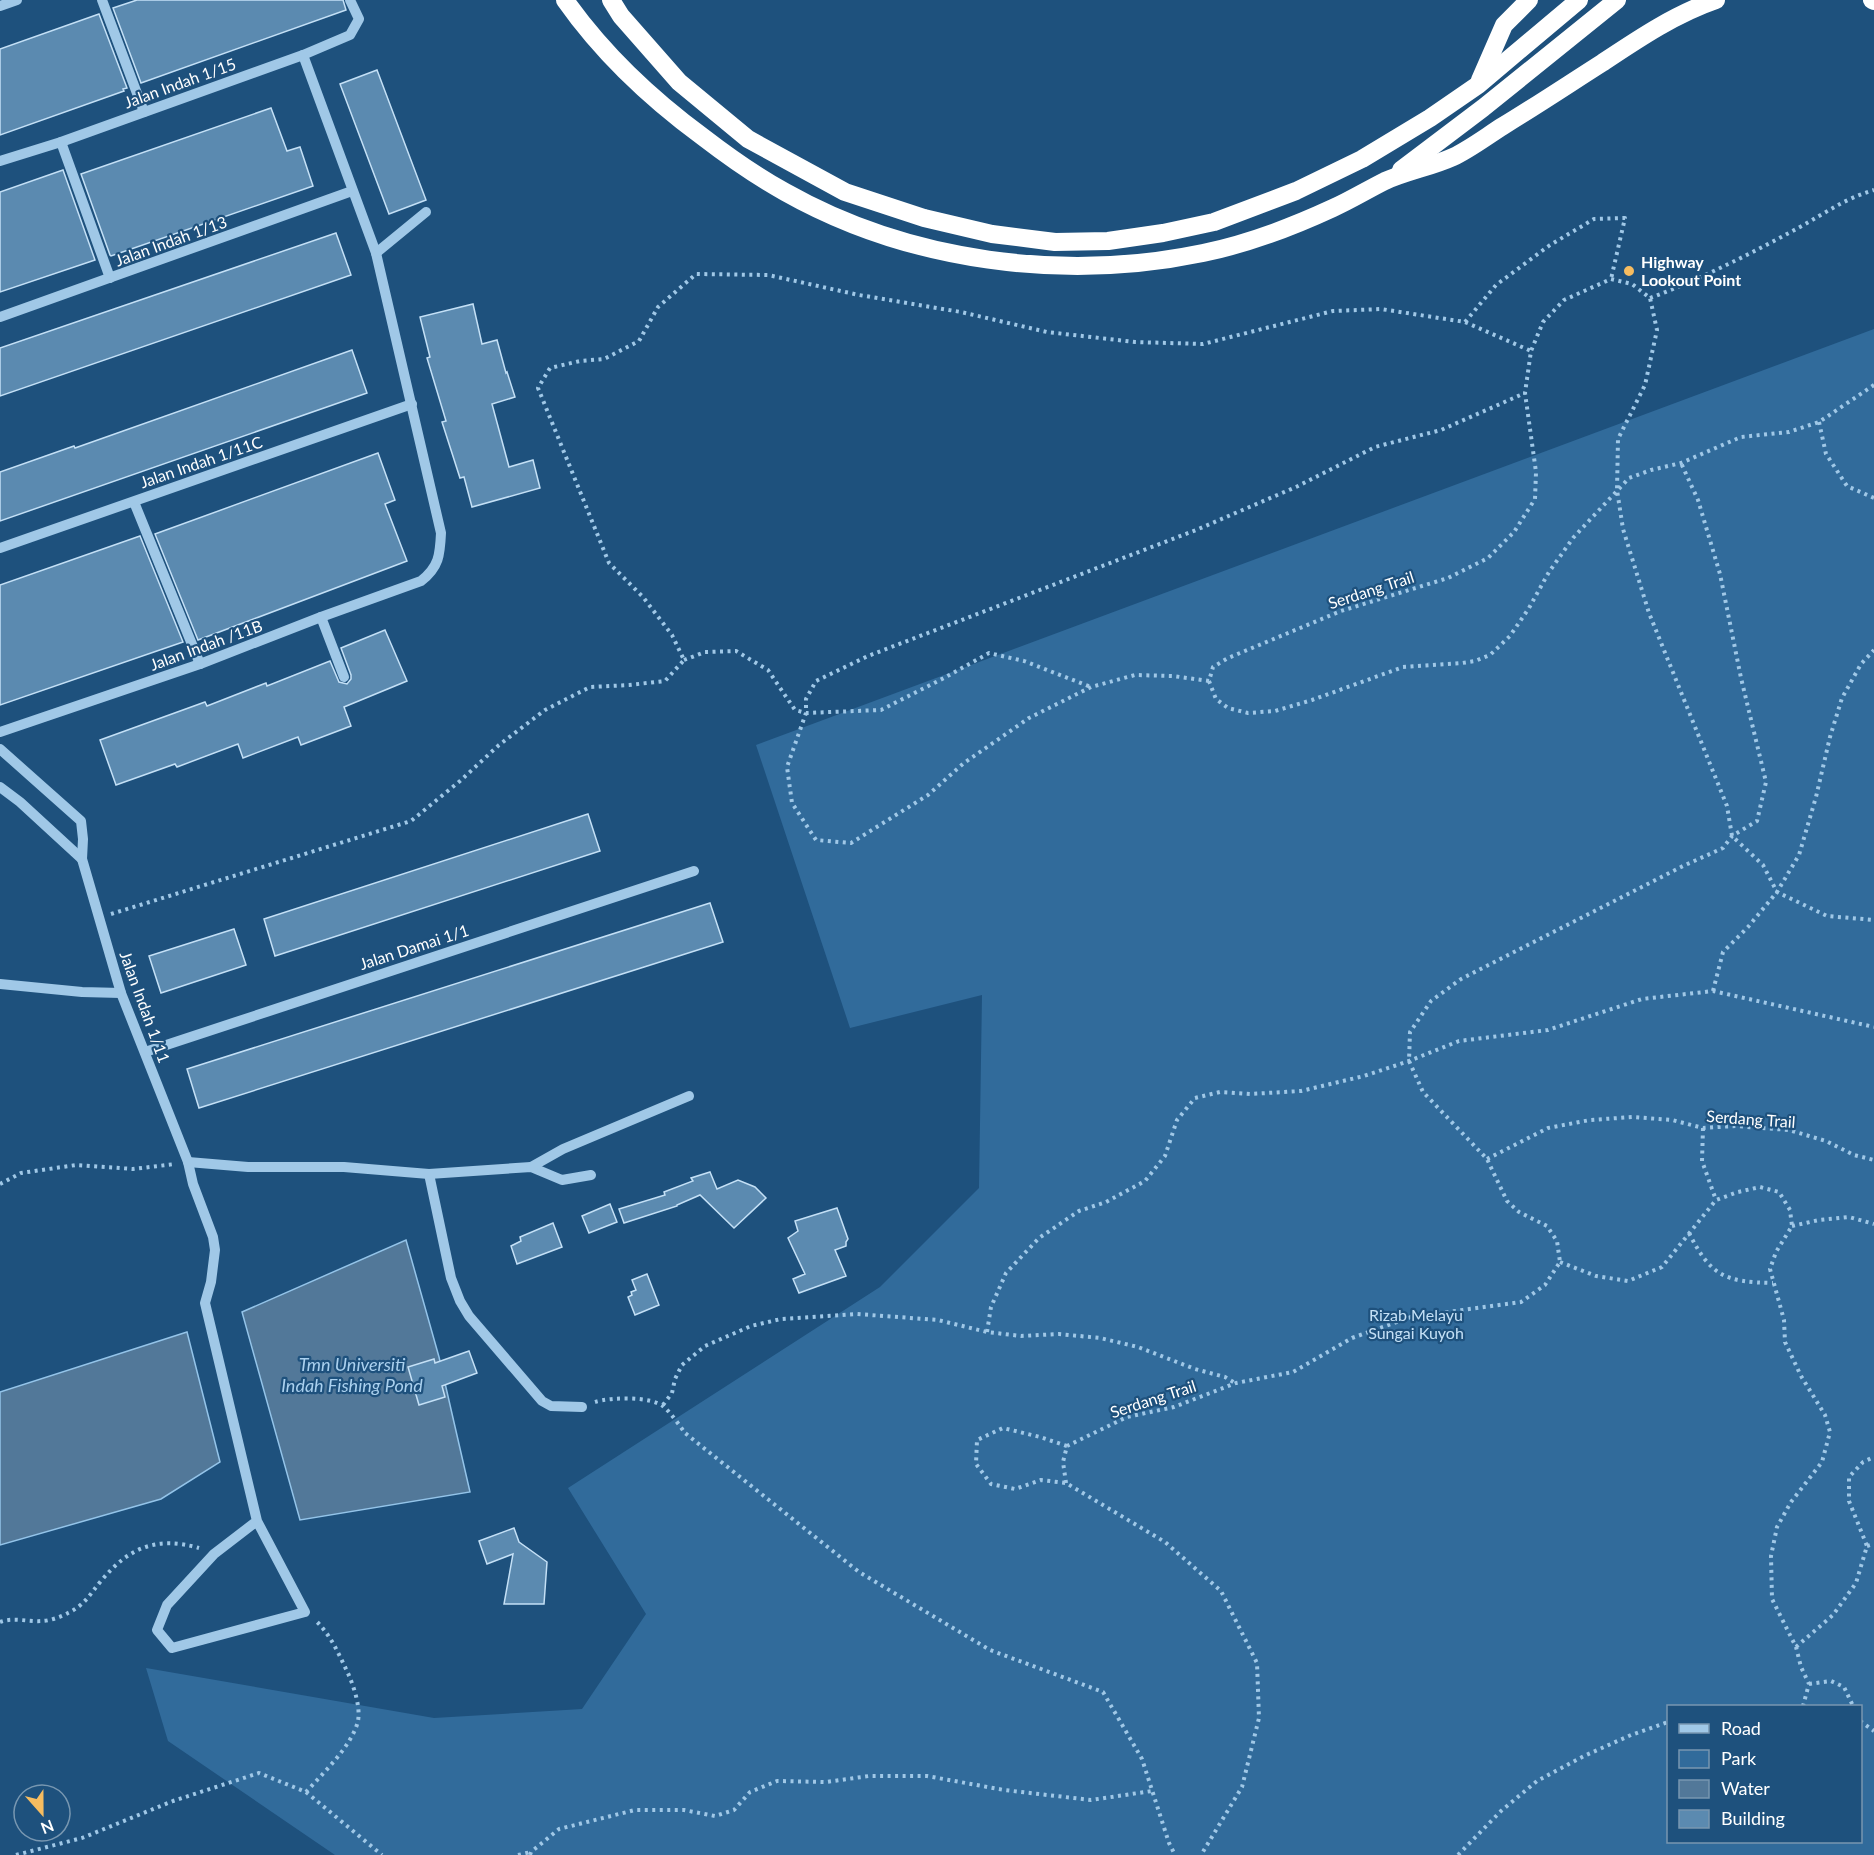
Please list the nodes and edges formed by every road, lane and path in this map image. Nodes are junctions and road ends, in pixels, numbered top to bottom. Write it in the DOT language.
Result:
graph roads {
  1 [pos="17,0"];
  2 [pos="102,0"];
  3 [pos="350,0"];
  4 [pos="565,0"];
  5 [pos="611,0"];
  6 [pos="1529,0"];
  7 [pos="1579,0"];
  8 [pos="1617,0"];
  9 [pos="1716,0"];
  10 [pos="0,6"];
  11 [pos="303,56"];
  12 [pos="1478,85"];
  13 [pos="144,112"];
  14 [pos="61,142"];
  15 [pos="0,161"];
  16 [pos="1388,180"];
  17 [pos="1874,190"];
  18 [pos="352,191"];
  19 [pos="426,212"];
  20 [pos="376,253"];
  21 [pos="110,278"];
  22 [pos="1611,279"];
  23 [pos="1650,298"];
  24 [pos="0,317"];
  25 [pos="1466,322"];
  26 [pos="1531,351"];
  27 [pos="1874,385"];
  28 [pos="1525,393"];
  29 [pos="412,404"];
  30 [pos="1819,422"];
  31 [pos="1681,463"];
  32 [pos="1617,489"];
  33 [pos="1874,498"];
  34 [pos="134,502"];
  35 [pos="0,548"];
  36 [pos="321,617"];
  37 [pos="1874,650"];
  38 [pos="684,660"];
  39 [pos="200,664"];
  40 [pos="344,677"];
  41 [pos="1209,681"];
  42 [pos="1091,687"];
  43 [pos="806,713"];
  44 [pos="0,732"];
  45 [pos="0,749"];
  46 [pos="0,787"];
  47 [pos="1732,836"];
  48 [pos="82,859"];
  49 [pos="694,871"];
  50 [pos="1777,892"];
  51 [pos="99,918"];
  52 [pos="1874,920"];
  53 [pos="0,984"];
  54 [pos="1713,991"];
  55 [pos="121,993"];
  56 [pos="1874,1027"];
  57 [pos="145,1052"];
  58 [pos="1409,1061"];
  59 [pos="689,1096"];
  60 [pos="1703,1128"];
  61 [pos="1487,1159"];
  62 [pos="1874,1160"];
  63 [pos="188,1162"];
  64 [pos="531,1167"];
  65 [pos="429,1174"];
  66 [pos="591,1175"];
  67 [pos="0,1184"];
  68 [pos="1716,1200"];
  69 [pos="1874,1224"];
  70 [pos="1792,1226"];
  71 [pos="1689,1233"];
  72 [pos="1560,1262"];
  73 [pos="1773,1283"];
  74 [pos="987,1332"];
  75 [pos="1236,1383"];
  76 [pos="663,1405"];
  77 [pos="582,1407"];
  78 [pos="1067,1446"];
  79 [pos="1874,1457"];
  80 [pos="1066,1483"];
  81 [pos="257,1521"];
  82 [pos="1874,1545"];
  83 [pos="1867,1546"];
  84 [pos="214,1554"];
  85 [pos="305,1612"];
  86 [pos="0,1622"];
  87 [pos="1796,1647"];
  88 [pos="1809,1684"];
  89 [pos="1804,1705"];
  90 [pos="1852,1705"];
  91 [pos="1667,1722"];
  92 [pos="1152,1791"];
  93 [pos="306,1792"];
  94 [pos="530,1853"];
  95 [pos="16,1855"];
  96 [pos="382,1855"];
  97 [pos="518,1855"];
  98 [pos="1175,1855"];
  99 [pos="1201,1855"];
  100 [pos="1458,1855"];
  1 -- 10 [label="street"];
  2 -- 13 [label="street"];
  3 -- 11 [label="street, Jalan Indah 1/15"];
  4 -- 16 [label="highway"];
  5 -- 12 [label="highway"];
  6 -- 12 [label="highway"];
  7 -- 12 [label="highway"];
  8 -- 16 [label="highway"];
  9 -- 16 [label="highway"];
  11 -- 13 [label="street, Jalan Indah 1/15"];
  11 -- 18 [label="street"];
  13 -- 14 [label="street, Jalan Indah 1/15"];
  14 -- 15 [label="street, Jalan Indah 1/15"];
  14 -- 21 [label="street"];
  17 -- 23 [label="path"];
  18 -- 20 [label="street"];
  18 -- 21 [label="street, Jalan Indah 1/13"];
  19 -- 20 [label="street"];
  20 -- 29 [label="street"];
  21 -- 24 [label="street, Jalan Indah 1/13"];
  22 -- 23 [label="path"];
  22 -- 25 [label="path"];
  22 -- 26 [label="path, Serdang Trail"];
  23 -- 32 [label="path"];
  25 -- 26 [label="path"];
  25 -- 38 [label="path"];
  26 -- 28 [label="path, Serdang Trail"];
  27 -- 30 [label="path"];
  28 -- 41 [label="path, Serdang Trail"];
  28 -- 43 [label="path"];
  29 -- 34 [label="street, Jalan Indah 1/11C"];
  29 -- 36 [label="street, Jalan Indah /11B"];
  30 -- 31 [label="path"];
  30 -- 33 [label="path"];
  31 -- 32 [label="path"];
  31 -- 47 [label="path"];
  32 -- 41 [label="path"];
  32 -- 47 [label="path"];
  34 -- 35 [label="street, Jalan Indah 1/11C"];
  34 -- 39 [label="street"];
  36 -- 39 [label="street, Jalan Indah /11B"];
  36 -- 40 [label="street"];
  37 -- 50 [label="path"];
  38 -- 43 [label="path"];
  38 -- 51 [label="path"];
  39 -- 44 [label="street, Jalan Indah /11B"];
  41 -- 42 [label="path"];
  42 -- 43 [label="path"];
  42 -- 43 [label="path"];
  45 -- 48 [label="street, Jalan Indah 1/11"];
  46 -- 48 [label="street"];
  47 -- 50 [label="path"];
  47 -- 58 [label="path"];
  48 -- 51 [label="street, Jalan Indah 1/11"];
  49 -- 57 [label="street, Jalan Damai 1/1"];
  50 -- 52 [label="path"];
  50 -- 54 [label="path"];
  51 -- 55 [label="street, Jalan Indah 1/11"];
  53 -- 55 [label="street"];
  54 -- 56 [label="path"];
  54 -- 58 [label="path"];
  55 -- 57 [label="street, Jalan Indah 1/11"];
  57 -- 63 [label="street, Jalan Indah 1/11"];
  58 -- 61 [label="path"];
  58 -- 74 [label="path"];
  59 -- 64 [label="street"];
  60 -- 61 [label="path, Serdang Trail"];
  60 -- 62 [label="path, Serdang Trail"];
  60 -- 68 [label="path"];
  61 -- 72 [label="path"];
  63 -- 65 [label="street"];
  63 -- 67 [label="path"];
  63 -- 81 [label="street, Jalan Indah 1/11"];
  64 -- 65 [label="street"];
  64 -- 66 [label="street"];
  65 -- 77 [label="street"];
  68 -- 70 [label="path"];
  68 -- 71 [label="path"];
  69 -- 70 [label="path"];
  70 -- 73 [label="path"];
  71 -- 72 [label="path"];
  71 -- 73 [label="path"];
  72 -- 75 [label="path, Serdang Trail"];
  73 -- 87 [label="path"];
  74 -- 75 [label="path"];
  74 -- 76 [label="path"];
  75 -- 78 [label="path, Serdang Trail"];
  76 -- 77 [label="path"];
  76 -- 92 [label="path"];
  78 -- 80 [label="path"];
  78 -- 80 [label="path"];
  79 -- 83 [label="path"];
  80 -- 99 [label="path"];
  81 -- 84 [label="street"];
  81 -- 85 [label="street, Jalan Indah 1/11"];
  82 -- 83 [label="path"];
  83 -- 87 [label="path"];
  84 -- 85 [label="street"];
  84 -- 86 [label="path"];
  85 -- 93 [label="path"];
  87 -- 88 [label="path"];
  88 -- 89 [label="path"];
  88 -- 90 [label="path"];
  91 -- 100 [label="path"];
  92 -- 94 [label="path"];
  92 -- 98 [label="path"];
  93 -- 95 [label="path"];
  93 -- 96 [label="path"];
  94 -- 97 [label="path"];
}
